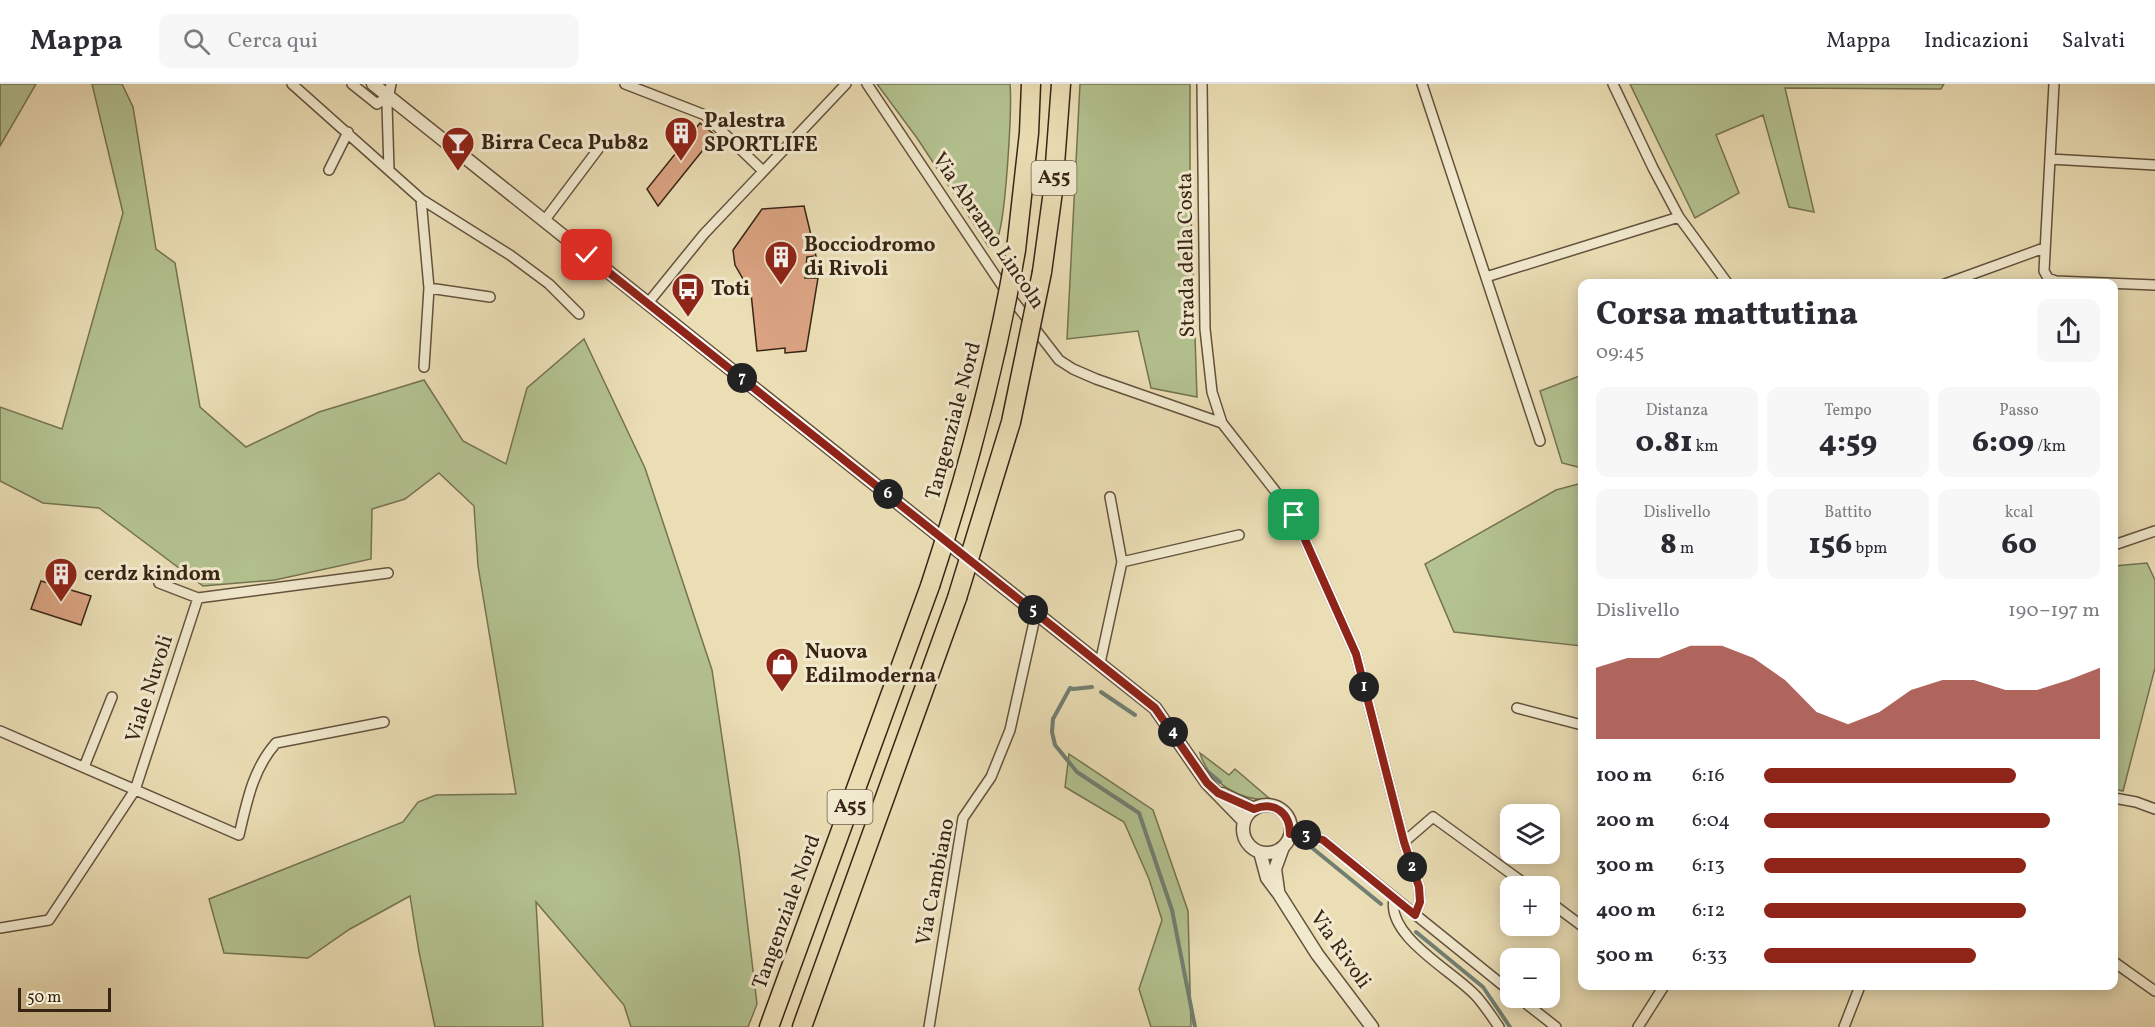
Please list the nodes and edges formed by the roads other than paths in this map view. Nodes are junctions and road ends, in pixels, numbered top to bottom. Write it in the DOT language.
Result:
graph roads {
  1 [pos="292,84"];
  2 [pos="352,84"];
  3 [pos="373,84"];
  4 [pos="626,84"];
  5 [pos="846,84"];
  6 [pos="867,84"];
  7 [pos="1031,84"];
  8 [pos="1061,84"];
  9 [pos="1202,84"];
  10 [pos="1422,84"];
  11 [pos="1613,84"];
  12 [pos="2054,84"];
  13 [pos="389,90"];
  14 [pos="348,132"];
  15 [pos="598,148"];
  16 [pos="2050,159"];
  17 [pos="2155,165"];
  18 [pos="329,170"];
  19 [pos="389,170"];
  20 [pos="764,171"];
  21 [pos="421,199"];
  22 [pos="1679,217"];
  23 [pos="544,221"];
  24 [pos="2044,248"];
  25 [pos="1486,277"];
  26 [pos="1724,279"];
  27 [pos="1959,279"];
  28 [pos="2050,279"];
  29 [pos="2118,284"];
  30 [pos="2155,285"];
  31 [pos="429,288"];
  32 [pos="490,297"];
  33 [pos="648,303"];
  34 [pos="579,314"];
  35 [pos="424,367"];
  36 [pos="1222,423"];
  37 [pos="1540,441"];
  38 [pos="1110,497"];
  39 [pos="2155,531"];
  40 [pos="1239,535"];
  41 [pos="2118,543"];
  42 [pos="1122,562"];
  43 [pos="388,573"];
  44 [pos="159,583"];
  45 [pos="198,598"];
  46 [pos="1036,613"];
  47 [pos="1100,663"];
  48 [pos="112,697"];
  49 [pos="1517,708"];
  50 [pos="384,722"];
  51 [pos="1578,724"];
  52 [pos="0,731"];
  53 [pos="84,768"];
  54 [pos="135,790"];
  55 [pos="1218,793"];
  56 [pos="2118,799"];
  57 [pos="1254,809"];
  58 [pos="2155,809"];
  59 [pos="1244,821"];
  60 [pos="1290,834"];
  61 [pos="1404,842"];
  62 [pos="1282,847"];
  63 [pos="1260,852"];
  64 [pos="1514,876"];
  65 [pos="1279,894"];
  66 [pos="1394,898"];
  67 [pos="1560,910"];
  68 [pos="1415,915"];
  69 [pos="1578,923"];
  70 [pos="0,928"];
  71 [pos="2118,965"];
  72 [pos="1500,983"];
  73 [pos="1661,990"];
  74 [pos="1858,990"];
  75 [pos="2155,991"];
  76 [pos="1532,1008"];
  77 [pos="769,1027"];
  78 [pos="802,1027"];
  79 [pos="929,1027"];
  80 [pos="1372,1027"];
  81 [pos="1499,1027"];
  82 [pos="1556,1027"];
  83 [pos="1638,1027"];
  84 [pos="1844,1027"];
  1 -- 14 [label="street"];
  2 -- 13 [label="street"];
  3 -- 13 [label="street, Via Rivoli"];
  4 -- 20 [label="street"];
  5 -- 20 [label="street"];
  6 -- 36 [label="street, Via Abramo Lincoln"];
  7 -- 77 [label="highway, Tangenziale Nord / A55, bridge"];
  8 -- 78 [label="highway, A55, bridge"];
  9 -- 36 [label="street, Strada della Costa"];
  10 -- 25 [label="street"];
  11 -- 22 [label="street"];
  12 -- 16 [label="street"];
  13 -- 19 [label="street"];
  13 -- 23 [label="street, Via Rivoli"];
  14 -- 18 [label="street"];
  14 -- 19 [label="street"];
  15 -- 23 [label="street"];
  16 -- 17 [label="street"];
  16 -- 24 [label="street"];
  19 -- 21 [label="street"];
  20 -- 33 [label="street"];
  21 -- 31 [label="street"];
  21 -- 34 [label="street"];
  22 -- 25 [label="street"];
  22 -- 26 [label="street"];
  23 -- 33 [label="street, Via Rivoli"];
  24 -- 27 [label="street"];
  24 -- 28 [label="street"];
  25 -- 37 [label="street"];
  29 -- 30 [label="street"];
  31 -- 32 [label="street"];
  31 -- 35 [label="street"];
  33 -- 46 [label="street, Via Rivoli"];
  36 -- 61 [label="street"];
  38 -- 42 [label="street"];
  39 -- 41 [label="street"];
  40 -- 42 [label="street"];
  42 -- 47 [label="street"];
  43 -- 45 [label="street"];
  44 -- 45 [label="street"];
  45 -- 54 [label="street, Viale Nuvoli"];
  46 -- 47 [label="street, Via Rivoli"];
  46 -- 79 [label="street, Via Cambiano"];
  47 -- 55 [label="street, Via Rivoli"];
  48 -- 53 [label="street, Viale Nuvoli"];
  49 -- 51 [label="street"];
  50 -- 54 [label="street"];
  52 -- 53 [label="street"];
  53 -- 54 [label="street"];
  54 -- 70 [label="street, Viale Nuvoli"];
  55 -- 57 [label="street, Via Rivoli"];
  55 -- 59 [label="street, Via Rivoli"];
  56 -- 58 [label="street"];
  57 -- 59 [label="street"];
  57 -- 60 [label="street, Via Rivoli"];
  59 -- 63 [label="street, Via Rivoli"];
  60 -- 62 [label="street, Via Rivoli"];
  60 -- 66 [label="street"];
  61 -- 64 [label="street"];
  61 -- 68 [label="street"];
  62 -- 63 [label="street"];
  62 -- 65 [label="street, Via Rivoli"];
  63 -- 65 [label="street, Via Rivoli"];
  65 -- 80 [label="street, Via Rivoli"];
  66 -- 68 [label="street"];
  66 -- 81 [label="street"];
  67 -- 69 [label="street"];
  68 -- 72 [label="street"];
  71 -- 75 [label="street"];
  73 -- 83 [label="street"];
  74 -- 84 [label="street"];
  76 -- 82 [label="street"];
}
